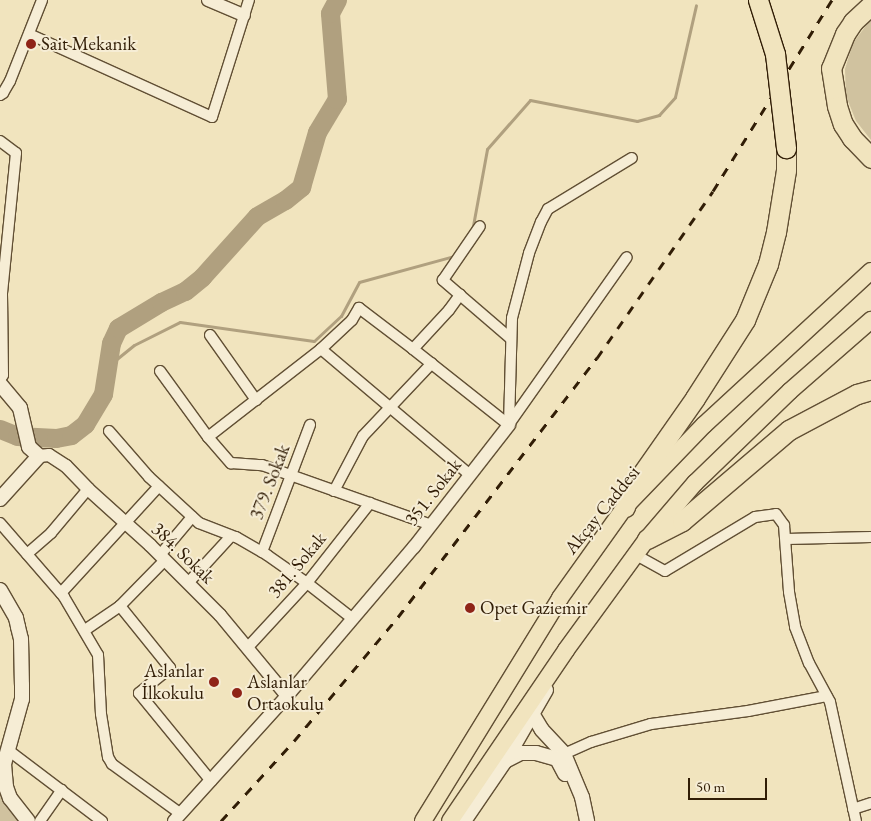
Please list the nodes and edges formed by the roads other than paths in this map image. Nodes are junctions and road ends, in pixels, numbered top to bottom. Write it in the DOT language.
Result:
graph roads {
  1 [pos="42,0"];
  2 [pos="208,0"];
  3 [pos="249,0"];
  4 [pos="758,0"];
  5 [pos="871,5"];
  6 [pos="244,15"];
  7 [pos="29,34"];
  8 [pos="0,95"];
  9 [pos="0,141"];
  10 [pos="632,158"];
  11 [pos="871,158"];
  12 [pos="480,226"];
  13 [pos="627,258"];
  14 [pos="871,271"];
  15 [pos="460,294"];
  16 [pos="871,320"];
  17 [pos="210,335"];
  18 [pos="510,338"];
  19 [pos="321,349"];
  20 [pos="413,349"];
  21 [pos="432,363"];
  22 [pos="160,371"];
  23 [pos="1,386"];
  24 [pos="871,390"];
  25 [pos="256,400"];
  26 [pos="389,407"];
  27 [pos="310,425"];
  28 [pos="509,425"];
  29 [pos="109,432"];
  30 [pos="208,437"];
  31 [pos="34,451"];
  32 [pos="291,475"];
  33 [pos="470,475"];
  34 [pos="159,486"];
  35 [pos="88,489"];
  36 [pos="334,491"];
  37 [pos="0,499"];
  38 [pos="370,503"];
  39 [pos="625,507"];
  40 [pos="192,517"];
  41 [pos="0,523"];
  42 [pos="127,524"];
  43 [pos="431,525"];
  44 [pos="231,536"];
  45 [pos="871,538"];
  46 [pos="647,539"];
  47 [pos="786,539"];
  48 [pos="262,552"];
  49 [pos="27,554"];
  50 [pos="636,555"];
  51 [pos="162,557"];
  52 [pos="188,583"];
  53 [pos="307,583"];
  54 [pos="0,590"];
  55 [pos="61,593"];
  56 [pos="120,606"];
  57 [pos="353,619"];
  58 [pos="85,630"];
  59 [pos="248,648"];
  60 [pos="566,650"];
  61 [pos="287,696"];
  62 [pos="827,696"];
  63 [pos="533,715"];
  64 [pos="8,750"];
  65 [pos="564,754"];
  66 [pos="505,761"];
  67 [pos="210,781"];
  68 [pos="62,790"];
  69 [pos="871,803"];
  70 [pos="853,809"];
  71 [pos="178,817"];
  72 [pos="28,821"];
  73 [pos="40,821"];
  74 [pos="102,821"];
  75 [pos="423,821"];
  76 [pos="450,821"];
  77 [pos="464,821"];
  78 [pos="578,821"];
  79 [pos="587,821"];
  80 [pos="856,821"];
  1 -- 7 [label="street"];
  2 -- 6 [label="street"];
  3 -- 6 [label="street"];
  4 -- 39 [label="highway, bridge"];
  5 -- 11 [label="highway"];
  6 -- 7 [label="street"];
  7 -- 8 [label="street"];
  9 -- 23 [label="street"];
  10 -- 18 [label="street"];
  12 -- 15 [label="street"];
  13 -- 28 [label="street"];
  14 -- 39 [label="highway, Akçay Caddesi"];
  15 -- 18 [label="street"];
  15 -- 20 [label="street"];
  16 -- 46 [label="highway"];
  17 -- 25 [label="street"];
  18 -- 28 [label="street"];
  19 -- 20 [label="street"];
  19 -- 25 [label="street"];
  19 -- 26 [label="street"];
  20 -- 21 [label="street"];
  21 -- 26 [label="street"];
  21 -- 28 [label="street"];
  22 -- 30 [label="street"];
  23 -- 31 [label="main road"];
  24 -- 46 [label="highway"];
  25 -- 30 [label="street"];
  26 -- 33 [label="street"];
  26 -- 36 [label="street"];
  27 -- 32 [label="street, 379. Sokak"];
  28 -- 33 [label="street, 351. Sokak"];
  29 -- 34 [label="street"];
  30 -- 32 [label="street"];
  31 -- 35 [label="street, 384. Sokak"];
  31 -- 37 [label="main road"];
  32 -- 36 [label="street"];
  32 -- 48 [label="street, 379. Sokak"];
  33 -- 43 [label="street, 351. Sokak"];
  34 -- 40 [label="street"];
  34 -- 42 [label="street"];
  35 -- 42 [label="street, 384. Sokak"];
  35 -- 49 [label="street"];
  36 -- 38 [label="street"];
  38 -- 43 [label="street"];
  38 -- 53 [label="street, 381. Sokak"];
  39 -- 75 [label="highway, Akçay Caddesi"];
  40 -- 44 [label="street"];
  40 -- 51 [label="street"];
  41 -- 49 [label="street"];
  42 -- 51 [label="street, 384. Sokak"];
  42 -- 55 [label="street"];
  43 -- 57 [label="street, 351. Sokak"];
  44 -- 48 [label="street"];
  44 -- 52 [label="street"];
  45 -- 47 [label="street"];
  46 -- 50 [label="highway"];
  47 -- 50 [label="street"];
  47 -- 62 [label="street"];
  48 -- 53 [label="street"];
  49 -- 55 [label="street"];
  50 -- 60 [label="highway"];
  51 -- 52 [label="street, 384. Sokak"];
  51 -- 56 [label="street"];
  52 -- 59 [label="street, 384. Sokak"];
  53 -- 57 [label="street"];
  53 -- 59 [label="street, 381. Sokak"];
  54 -- 64 [label="main road"];
  55 -- 58 [label="street"];
  56 -- 58 [label="street"];
  56 -- 67 [label="street"];
  57 -- 61 [label="street, 351. Sokak"];
  58 -- 71 [label="street"];
  59 -- 61 [label="street, 384. Sokak"];
  60 -- 63 [label="main road"];
  60 -- 76 [label="highway"];
  61 -- 67 [label="street, 351. Sokak"];
  62 -- 65 [label="street"];
  62 -- 70 [label="street"];
  63 -- 65 [label="main road"];
  63 -- 66 [label="main road"];
  64 -- 68 [label="street"];
  64 -- 72 [label="main road"];
  65 -- 79 [label="main road"];
  66 -- 77 [label="main road"];
  66 -- 78 [label="main road"];
  67 -- 71 [label="street, 351. Sokak"];
  68 -- 73 [label="street"];
  68 -- 74 [label="street"];
  69 -- 70 [label="street"];
  70 -- 80 [label="street"];
}
